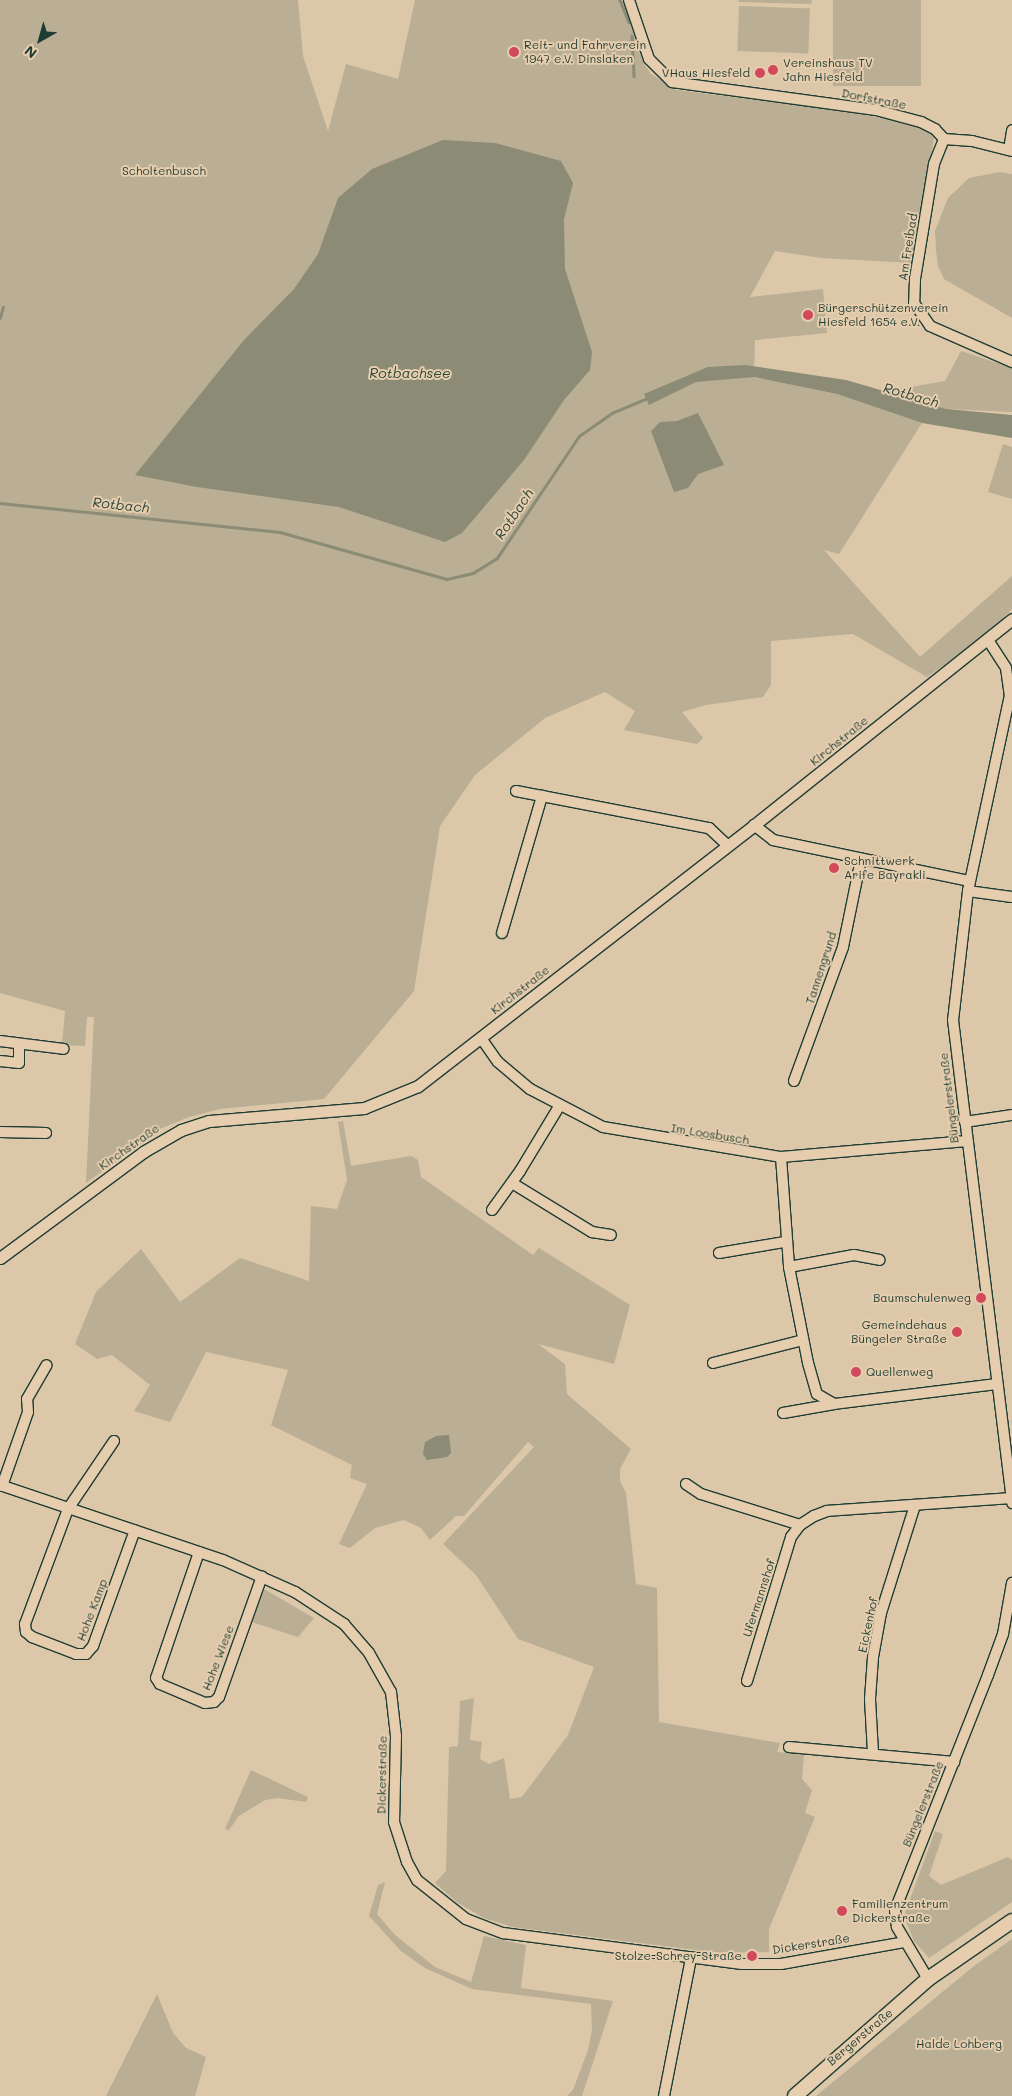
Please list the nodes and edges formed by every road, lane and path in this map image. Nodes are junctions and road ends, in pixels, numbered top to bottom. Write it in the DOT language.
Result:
graph roads {
  1 [pos="629,0"];
  2 [pos="1012,130"];
  3 [pos="944,138"];
  4 [pos="1011,150"];
  5 [pos="1012,362"];
  6 [pos="1009,623"];
  7 [pos="988,640"];
  8 [pos="1010,711"];
  9 [pos="516,791"];
  10 [pos="542,796"];
  11 [pos="754,825"];
  12 [pos="727,845"];
  13 [pos="861,859"];
  14 [pos="969,886"];
  15 [pos="1012,897"];
  16 [pos="502,933"];
  17 [pos="481,1038"];
  18 [pos="0,1042"];
  19 [pos="19,1044"];
  20 [pos="64,1049"];
  21 [pos="0,1061"];
  22 [pos="794,1081"];
  23 [pos="560,1105"];
  24 [pos="1012,1115"];
  25 [pos="965,1122"];
  26 [pos="0,1132"];
  27 [pos="46,1133"];
  28 [pos="967,1141"];
  29 [pos="781,1157"];
  30 [pos="512,1183"];
  31 [pos="492,1210"];
  32 [pos="611,1234"];
  33 [pos="785,1242"];
  34 [pos="719,1253"];
  35 [pos="0,1258"];
  36 [pos="880,1260"];
  37 [pos="789,1267"];
  38 [pos="803,1340"];
  39 [pos="712,1363"];
  40 [pos="47,1366"];
  41 [pos="996,1384"];
  42 [pos="834,1404"];
  43 [pos="784,1413"];
  44 [pos="114,1440"];
  45 [pos="686,1484"];
  46 [pos="1,1486"];
  47 [pos="1011,1487"];
  48 [pos="1011,1498"];
  49 [pos="1012,1503"];
  50 [pos="915,1506"];
  51 [pos="68,1509"];
  52 [pos="800,1525"];
  53 [pos="135,1530"];
  54 [pos="200,1552"];
  55 [pos="262,1576"];
  56 [pos="1012,1583"];
  57 [pos="1007,1635"];
  58 [pos="747,1681"];
  59 [pos="789,1747"];
  60 [pos="872,1753"];
  61 [pos="954,1762"];
  62 [pos="1012,1921"];
  63 [pos="904,1942"];
  64 [pos="691,1959"];
  65 [pos="928,1979"];
  66 [pos="664,2096"];
  67 [pos="794,2096"];
  1 -- 3 [label="street, Dorfstraße"];
  2 -- 4 [label="street"];
  3 -- 4 [label="street"];
  3 -- 5 [label="street, Am Freibad"];
  6 -- 7 [label="street, Kirchstraße"];
  7 -- 8 [label="street, Büngelerstraße"];
  7 -- 11 [label="street, Kirchstraße"];
  8 -- 14 [label="street, Büngelerstraße"];
  9 -- 10 [label="street"];
  10 -- 12 [label="street"];
  10 -- 16 [label="street"];
  11 -- 12 [label="street, Kirchstraße"];
  11 -- 13 [label="street"];
  12 -- 17 [label="street, Kirchstraße"];
  13 -- 14 [label="street"];
  13 -- 22 [label="street, Tannengrund"];
  14 -- 15 [label="street"];
  14 -- 25 [label="street, Büngelerstraße"];
  17 -- 23 [label="street, Im Loosbusch"];
  17 -- 35 [label="street, Kirchstraße"];
  18 -- 19 [label="street"];
  19 -- 20 [label="street"];
  19 -- 21 [label="street"];
  23 -- 29 [label="street, Im Loosbusch"];
  23 -- 30 [label="street"];
  24 -- 25 [label="street"];
  25 -- 28 [label="street, Büngelerstraße"];
  26 -- 27 [label="street"];
  28 -- 29 [label="street, Im Loosbusch"];
  28 -- 41 [label="street, Büngelerstraße"];
  29 -- 33 [label="street"];
  30 -- 31 [label="street"];
  30 -- 32 [label="street"];
  33 -- 34 [label="street"];
  33 -- 37 [label="street"];
  36 -- 37 [label="street"];
  37 -- 38 [label="street"];
  38 -- 39 [label="street"];
  38 -- 42 [label="street"];
  40 -- 46 [label="street, Dickerstraße"];
  41 -- 42 [label="street"];
  41 -- 47 [label="street, Büngelerstraße"];
  42 -- 43 [label="street"];
  44 -- 51 [label="street"];
  45 -- 52 [label="street"];
  46 -- 51 [label="street, Dickerstraße"];
  47 -- 48 [label="street, Büngelerstraße"];
  48 -- 49 [label="street, Büngelerstraße"];
  48 -- 50 [label="street"];
  50 -- 52 [label="street"];
  50 -- 60 [label="street, Eickenhof"];
  51 -- 53 [label="street, Dickerstraße"];
  51 -- 53 [label="street, Hohe Kamp"];
  52 -- 58 [label="street, Ufermannshof"];
  53 -- 54 [label="street, Dickerstraße"];
  54 -- 55 [label="street, Dickerstraße"];
  54 -- 55 [label="street, Hohe Wiese"];
  55 -- 64 [label="street, Dickerstraße"];
  56 -- 57 [label="street, Büngelerstraße"];
  57 -- 61 [label="street, Büngelerstraße"];
  59 -- 60 [label="street"];
  60 -- 61 [label="street"];
  61 -- 63 [label="street, Büngelerstraße"];
  62 -- 65 [label="main road, Bergerstraße"];
  63 -- 64 [label="street, Dickerstraße"];
  63 -- 65 [label="street, Büngelerstraße"];
  64 -- 66 [label="street"];
  65 -- 67 [label="main road, Bergerstraße"];
}
